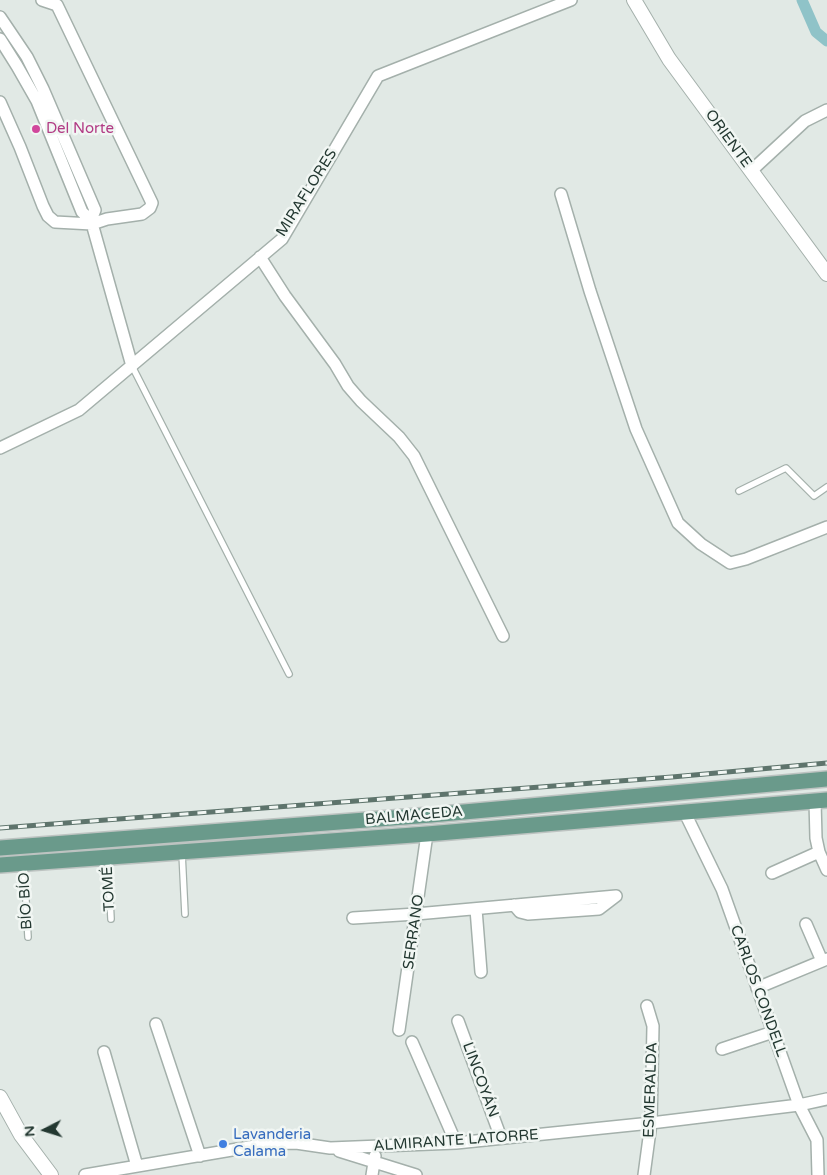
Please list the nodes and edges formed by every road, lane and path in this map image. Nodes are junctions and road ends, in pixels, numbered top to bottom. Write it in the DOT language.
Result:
graph roads {
  1 [pos="42,0"];
  2 [pos="571,0"];
  3 [pos="634,0"];
  4 [pos="0,17"];
  5 [pos="0,39"];
  6 [pos="0,102"];
  7 [pos="827,110"];
  8 [pos="751,171"];
  9 [pos="561,194"];
  10 [pos="92,222"];
  11 [pos="260,257"];
  12 [pos="827,274"];
  13 [pos="132,366"];
  14 [pos="0,448"];
  15 [pos="827,487"];
  16 [pos="739,491"];
  17 [pos="827,527"];
  18 [pos="503,636"];
  19 [pos="289,674"];
  20 [pos="827,779"];
  21 [pos="821,800"];
  22 [pos="684,811"];
  23 [pos="428,834"];
  24 [pos="0,848"];
  25 [pos="820,852"];
  26 [pos="182,853"];
  27 [pos="108,858"];
  28 [pos="24,864"];
  29 [pos="0,865"];
  30 [pos="827,870"];
  31 [pos="772,873"];
  32 [pos="514,905"];
  33 [pos="476,909"];
  34 [pos="185,914"];
  35 [pos="416,914"];
  36 [pos="353,918"];
  37 [pos="111,919"];
  38 [pos="806,924"];
  39 [pos="28,937"];
  40 [pos="824,960"];
  41 [pos="481,972"];
  42 [pos="757,988"];
  43 [pos="647,1006"];
  44 [pos="458,1021"];
  45 [pos="156,1024"];
  46 [pos="399,1030"];
  47 [pos="773,1032"];
  48 [pos="412,1042"];
  49 [pos="722,1049"];
  50 [pos="104,1052"];
  51 [pos="0,1097"];
  52 [pos="827,1100"];
  53 [pos="799,1105"];
  54 [pos="651,1123"];
  55 [pos="501,1138"];
  56 [pos="456,1143"];
  57 [pos="376,1147"];
  58 [pos="330,1148"];
  59 [pos="200,1156"];
  60 [pos="374,1162"];
  61 [pos="137,1166"];
  62 [pos="51,1175"];
  63 [pos="86,1175"];
  64 [pos="372,1175"];
  65 [pos="416,1175"];
  66 [pos="644,1175"];
  67 [pos="818,1175"];
  1 -- 10 [label="street"];
  2 -- 11 [label="street, MIRAFLORES"];
  3 -- 8 [label="street, ORIENTE"];
  4 -- 10 [label="street"];
  5 -- 10 [label="street"];
  6 -- 10 [label="street"];
  7 -- 8 [label="street"];
  8 -- 12 [label="street, ORIENTE"];
  9 -- 17 [label="street"];
  10 -- 13 [label="street"];
  11 -- 13 [label="street, MIRAFLORES"];
  11 -- 18 [label="street"];
  13 -- 14 [label="street, MIRAFLORES"];
  13 -- 19 [label="lane"];
  15 -- 16 [label="lane"];
  20 -- 24 [label="main road, BALMACEDA"];
  21 -- 22 [label="main road, BALMACEDA"];
  21 -- 25 [label="street"];
  22 -- 23 [label="main road, BALMACEDA"];
  22 -- 42 [label="street, CARLOS CONDELL"];
  23 -- 26 [label="main road, BALMACEDA"];
  23 -- 35 [label="street, SERRANO"];
  25 -- 30 [label="street"];
  25 -- 31 [label="street"];
  26 -- 27 [label="main road, BALMACEDA"];
  26 -- 34 [label="lane"];
  27 -- 28 [label="main road, BALMACEDA"];
  27 -- 37 [label="lane, TOMÉ"];
  28 -- 29 [label="main road, BALMACEDA"];
  28 -- 39 [label="lane, BÍO BÍO"];
  32 -- 32 [label="street"];
  32 -- 33 [label="street"];
  33 -- 35 [label="street"];
  33 -- 41 [label="street"];
  35 -- 36 [label="street"];
  35 -- 46 [label="street, SERRANO"];
  38 -- 40 [label="street"];
  40 -- 42 [label="street"];
  42 -- 47 [label="street, CARLOS CONDELL"];
  43 -- 54 [label="street, ESMERALDA"];
  44 -- 55 [label="street, LINCOYÁN"];
  45 -- 59 [label="street"];
  47 -- 49 [label="street"];
  47 -- 53 [label="street, CARLOS CONDELL"];
  48 -- 56 [label="street"];
  50 -- 61 [label="street"];
  51 -- 62 [label="street"];
  52 -- 53 [label="street, ALMIRANTE LATORRE"];
  53 -- 54 [label="street, ALMIRANTE LATORRE"];
  53 -- 67 [label="street, CARLOS CONDELL"];
  54 -- 55 [label="street, ALMIRANTE LATORRE"];
  54 -- 66 [label="street, ESMERALDA"];
  55 -- 56 [label="street, ALMIRANTE LATORRE"];
  56 -- 57 [label="street, ALMIRANTE LATORRE"];
  57 -- 58 [label="street, ALMIRANTE LATORRE"];
  57 -- 60 [label="street"];
  58 -- 59 [label="street, ALMIRANTE LATORRE"];
  58 -- 60 [label="street"];
  59 -- 61 [label="street, ALMIRANTE LATORRE"];
  60 -- 64 [label="street"];
  60 -- 65 [label="street"];
  61 -- 63 [label="street, ALMIRANTE LATORRE"];
}
